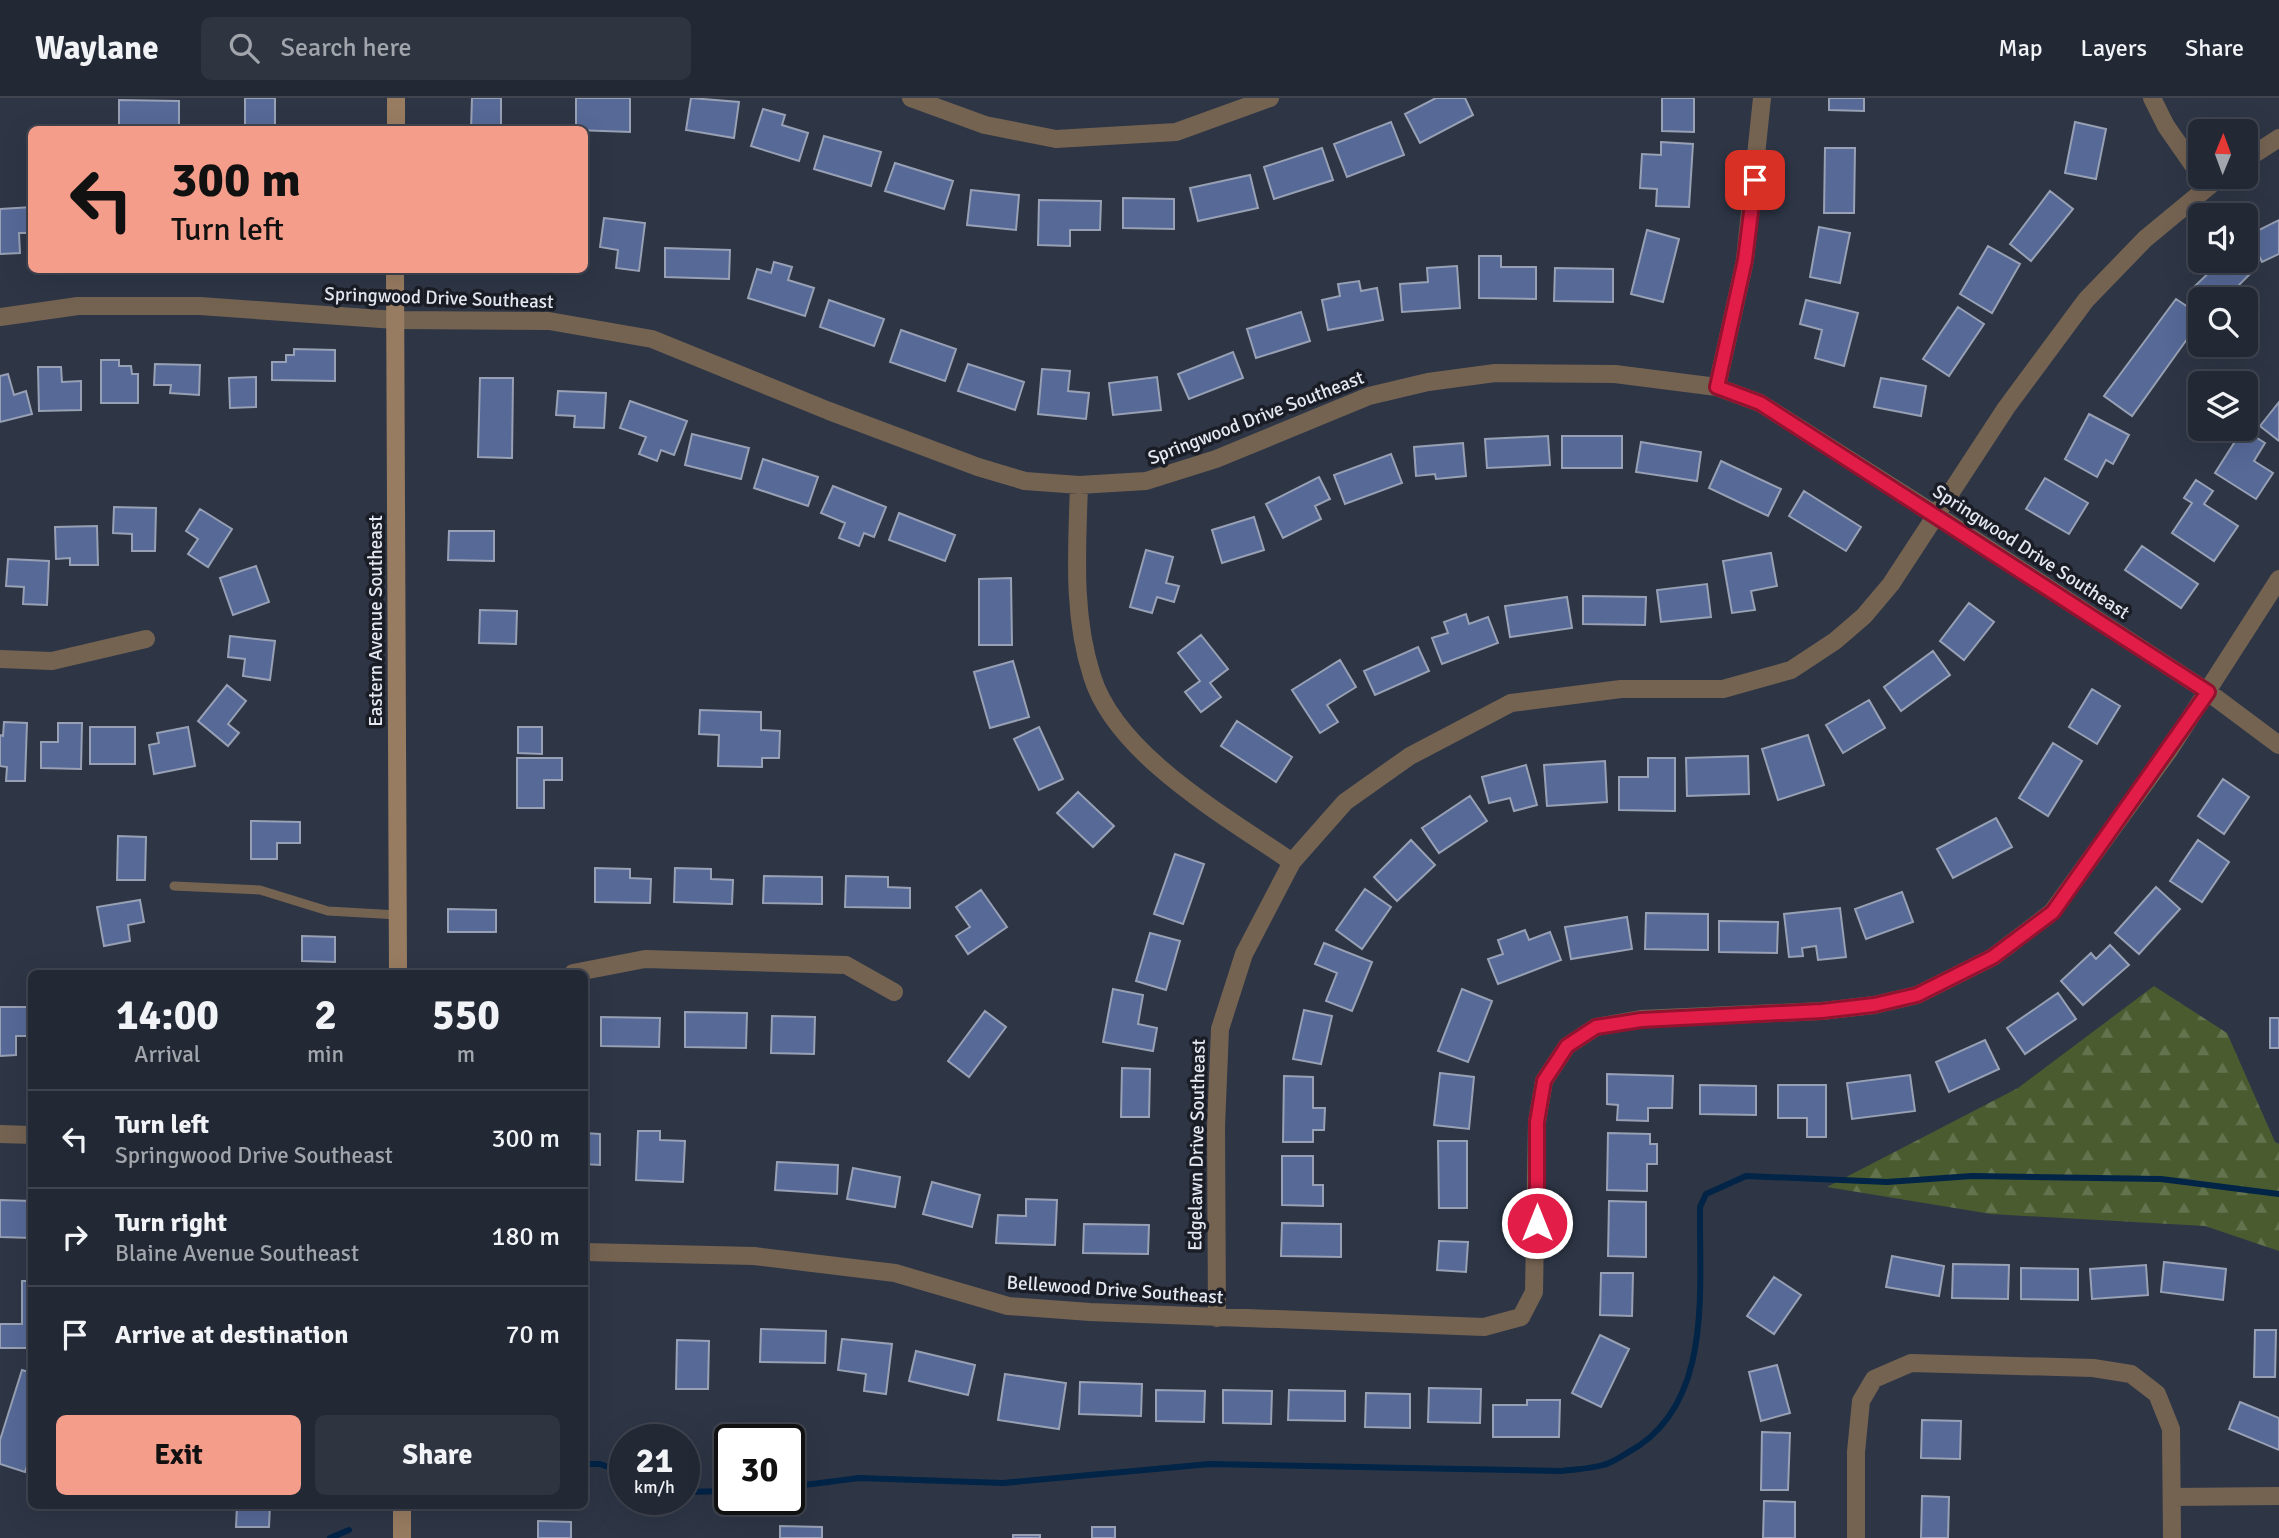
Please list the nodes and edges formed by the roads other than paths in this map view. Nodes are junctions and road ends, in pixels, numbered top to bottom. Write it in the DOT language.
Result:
graph roads {
  1 [pos="396,98"];
  2 [pos="911,98"];
  3 [pos="1270,98"];
  4 [pos="1762,98"];
  5 [pos="2152,98"];
  6 [pos="396,126"];
  7 [pos="2279,138"];
  8 [pos="2258,152"];
  9 [pos="2188,154"];
  10 [pos="2197,189"];
  11 [pos="395,273"];
  12 [pos="0,317"];
  13 [pos="395,320"];
  14 [pos="1717,387"];
  15 [pos="1079,485"];
  16 [pos="1938,516"];
  17 [pos="2279,579"];
  18 [pos="146,639"];
  19 [pos="0,659"];
  20 [pos="2208,692"];
  21 [pos="2279,745"];
  22 [pos="1292,862"];
  23 [pos="174,886"];
  24 [pos="398,915"];
  25 [pos="398,970"];
  26 [pos="588,970"];
  27 [pos="894,992"];
  28 [pos="0,1134"];
  29 [pos="28,1135"];
  30 [pos="588,1252"];
  31 [pos="1217,1318"];
  32 [pos="2279,1496"];
  33 [pos="2172,1497"];
  34 [pos="402,1509"];
  35 [pos="402,1538"];
  36 [pos="1856,1538"];
  37 [pos="2172,1538"];
  1 -- 6 [label="street"];
  2 -- 3 [label="street"];
  4 -- 14 [label="street"];
  5 -- 9 [label="street"];
  7 -- 8 [label="street"];
  10 -- 16 [label="street, Edgelawn Drive Southeast"];
  11 -- 13 [label="street, Eastern Avenue Southeast"];
  12 -- 13 [label="street, Springwood Drive Southeast"];
  13 -- 15 [label="street, Springwood Drive Southeast"];
  13 -- 24 [label="street, Eastern Avenue Southeast"];
  14 -- 15 [label="street, Springwood Drive Southeast"];
  14 -- 16 [label="street, Springwood Drive Southeast"];
  15 -- 22 [label="street"];
  16 -- 20 [label="street, Springwood Drive Southeast"];
  16 -- 22 [label="street, Edgelawn Drive Southeast"];
  17 -- 20 [label="street"];
  18 -- 19 [label="street"];
  20 -- 21 [label="street, Springwood Drive Southeast"];
  20 -- 31 [label="street, Bellewood Drive Southeast"];
  22 -- 31 [label="street, Edgelawn Drive Southeast"];
  23 -- 24 [label="lane"];
  24 -- 25 [label="street, Eastern Avenue Southeast"];
  26 -- 27 [label="street"];
  28 -- 29 [label="street"];
  30 -- 31 [label="street, Bellewood Drive Southeast"];
  32 -- 33 [label="street"];
  33 -- 36 [label="street"];
  33 -- 37 [label="street"];
  34 -- 35 [label="street"];
}
